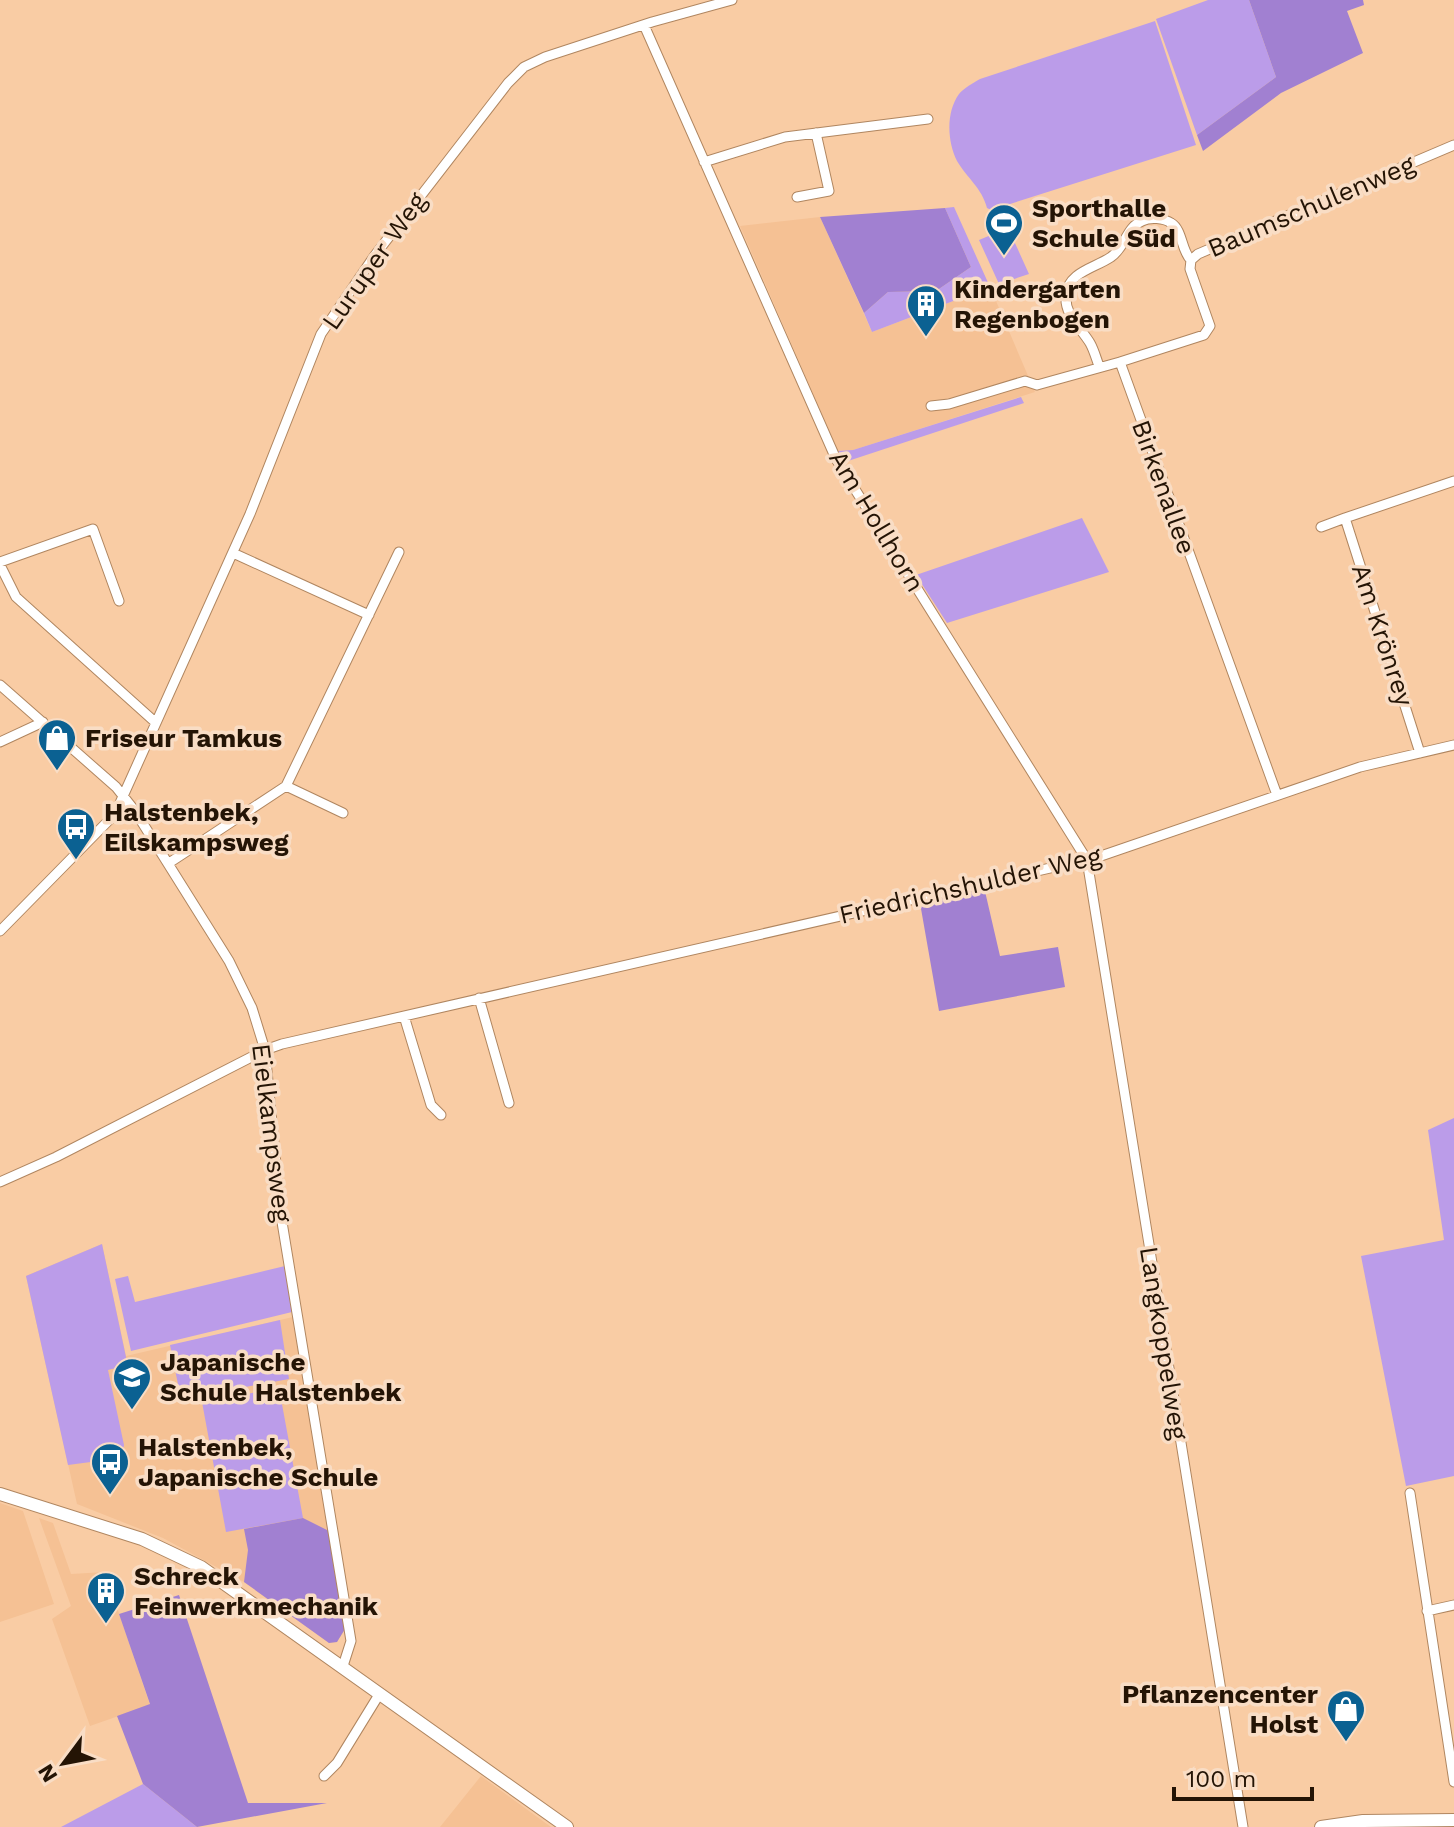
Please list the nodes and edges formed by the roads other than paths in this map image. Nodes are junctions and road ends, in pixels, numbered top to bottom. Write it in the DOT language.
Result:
graph roads {
  1 [pos="732,0"];
  2 [pos="644,25"];
  3 [pos="928,119"];
  4 [pos="816,133"];
  5 [pos="1454,145"];
  6 [pos="704,162"];
  7 [pos="797,197"];
  8 [pos="1191,260"];
  9 [pos="1120,362"];
  10 [pos="1099,366"];
  11 [pos="931,406"];
  12 [pos="1454,481"];
  13 [pos="1345,518"];
  14 [pos="1321,527"];
  15 [pos="399,552"];
  16 [pos="233,553"];
  17 [pos="0,564"];
  18 [pos="119,601"];
  19 [pos="369,615"];
  20 [pos="0,685"];
  21 [pos="43,722"];
  22 [pos="155,722"];
  23 [pos="0,742"];
  24 [pos="1454,745"];
  25 [pos="1420,753"];
  26 [pos="286,786"];
  27 [pos="1277,795"];
  28 [pos="124,798"];
  29 [pos="343,813"];
  30 [pos="1087,860"];
  31 [pos="169,863"];
  32 [pos="0,931"];
  33 [pos="479,998"];
  34 [pos="404,1016"];
  35 [pos="265,1050"];
  36 [pos="509,1103"];
  37 [pos="441,1115"];
  38 [pos="0,1182"];
  39 [pos="1410,1493"];
  40 [pos="0,1494"];
  41 [pos="1454,1605"];
  42 [pos="1427,1611"];
  43 [pos="343,1666"];
  44 [pos="380,1693"];
  45 [pos="324,1776"];
  46 [pos="1454,1782"];
  47 [pos="1454,1820"];
  48 [pos="567,1827"];
  49 [pos="1243,1827"];
  50 [pos="1321,1827"];
  1 -- 2 [label="street, Luruper Weg"];
  2 -- 6 [label="street, Am Hollhorn"];
  2 -- 16 [label="street, Luruper Weg"];
  3 -- 4 [label="street"];
  4 -- 6 [label="street"];
  4 -- 7 [label="street"];
  5 -- 8 [label="street, Baumschulenweg"];
  6 -- 30 [label="street, Am Hollhorn"];
  8 -- 9 [label="street, Baumschulenweg"];
  8 -- 10 [label="street"];
  9 -- 10 [label="street"];
  9 -- 27 [label="street, Birkenallee"];
  10 -- 11 [label="street"];
  12 -- 13 [label="street"];
  13 -- 14 [label="street"];
  13 -- 25 [label="street, Am Krönrey"];
  15 -- 19 [label="street"];
  16 -- 19 [label="street"];
  16 -- 22 [label="street, Luruper Weg"];
  17 -- 18 [label="street"];
  17 -- 22 [label="street"];
  19 -- 26 [label="street"];
  20 -- 21 [label="street, Eielkampsweg"];
  21 -- 23 [label="street"];
  21 -- 28 [label="street, Eielkampsweg"];
  22 -- 28 [label="street, Luruper Weg"];
  24 -- 25 [label="street, Friedrichshulder Weg"];
  25 -- 27 [label="street, Friedrichshulder Weg"];
  26 -- 29 [label="street"];
  26 -- 31 [label="street"];
  27 -- 30 [label="street, Friedrichshulder Weg"];
  28 -- 31 [label="street, Eielkampsweg"];
  28 -- 32 [label="street, Luruper Weg"];
  30 -- 33 [label="street, Friedrichshulder Weg"];
  30 -- 49 [label="street, Langkoppelweg"];
  31 -- 35 [label="street, Eielkampsweg"];
  33 -- 34 [label="street, Friedrichshulder Weg"];
  33 -- 36 [label="street"];
  34 -- 35 [label="street, Friedrichshulder Weg"];
  34 -- 37 [label="street"];
  35 -- 38 [label="street, Friedrichshulder Weg"];
  35 -- 43 [label="street, Eielkampsweg"];
  39 -- 42 [label="street"];
  40 -- 43 [label="main road"];
  41 -- 42 [label="street"];
  42 -- 46 [label="street"];
  43 -- 44 [label="main road"];
  44 -- 45 [label="street"];
  44 -- 48 [label="main road"];
  47 -- 50 [label="main road"];
}
